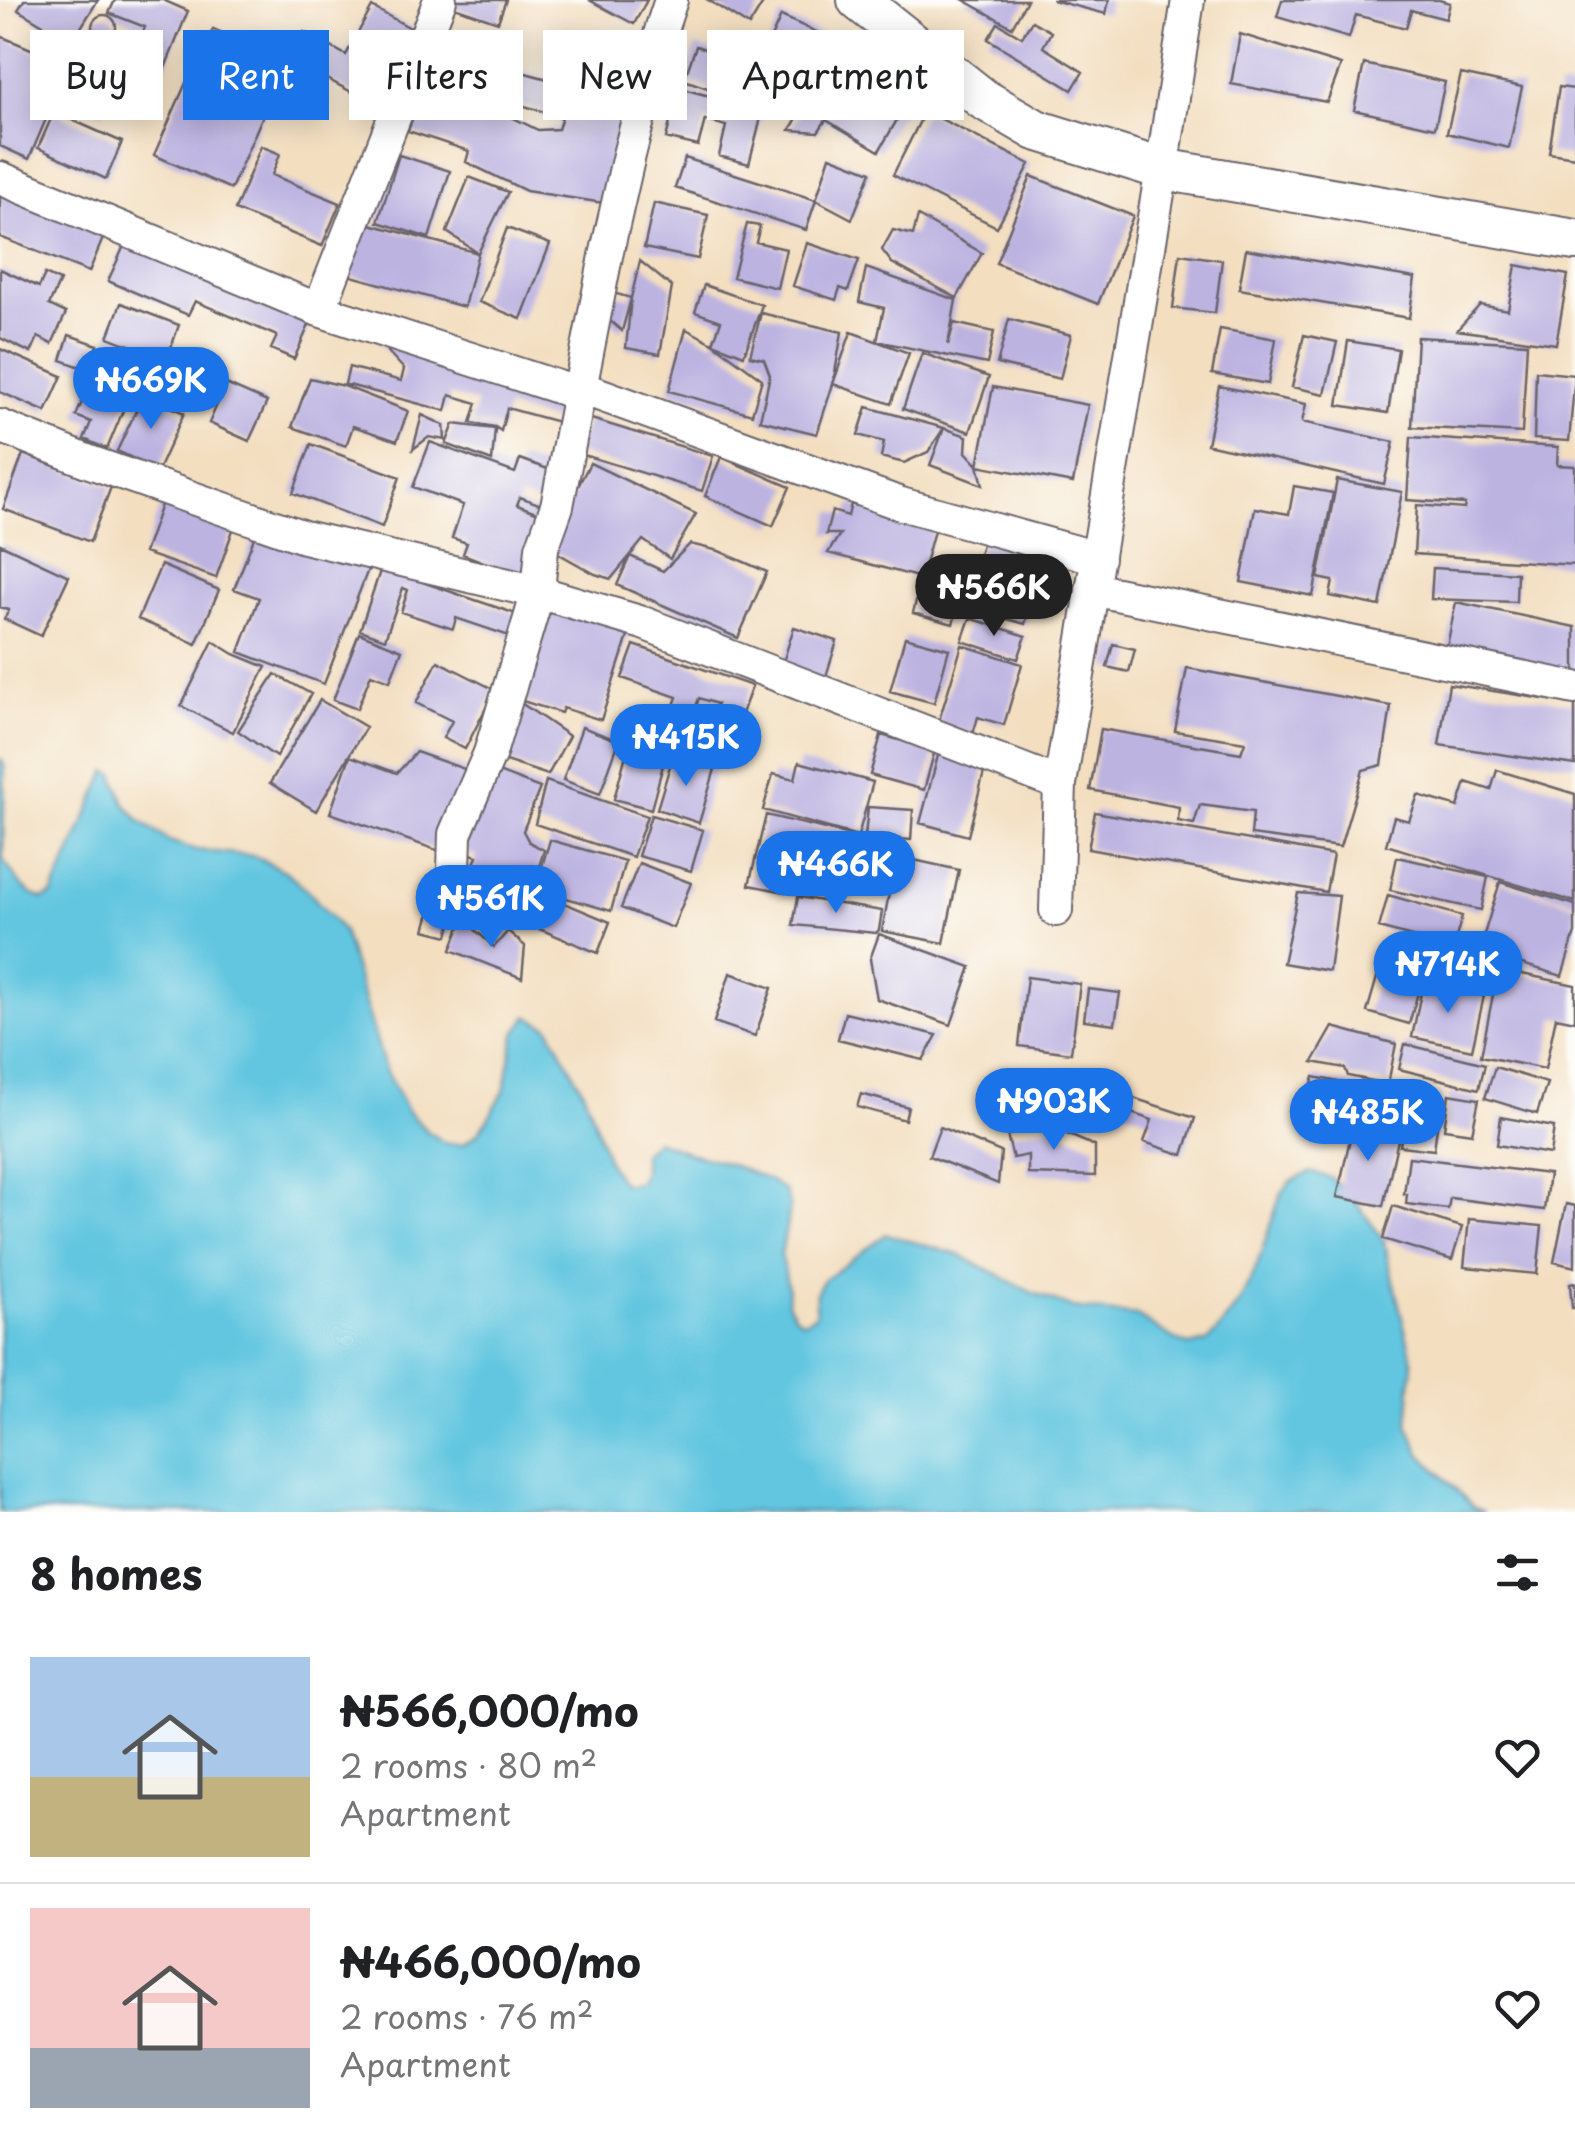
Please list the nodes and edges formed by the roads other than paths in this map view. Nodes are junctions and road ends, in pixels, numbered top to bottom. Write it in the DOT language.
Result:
graph roads {
  1 [pos="440,0"];
  2 [pos="671,0"];
  3 [pos="858,0"];
  4 [pos="1188,0"];
  5 [pos="1162,168"];
  6 [pos="0,178"];
  7 [pos="1575,240"];
  8 [pos="318,310"];
  9 [pos="580,387"];
  10 [pos="0,426"];
  11 [pos="1095,574"];
  12 [pos="538,592"];
  13 [pos="1575,688"];
  14 [pos="1060,784"];
  15 [pos="454,870"];
  16 [pos="1056,910"];
  1 -- 8 [label="street"];
  2 -- 9 [label="street"];
  3 -- 5 [label="street"];
  4 -- 5 [label="street"];
  5 -- 7 [label="street"];
  5 -- 11 [label="street"];
  6 -- 8 [label="street"];
  8 -- 9 [label="street"];
  9 -- 11 [label="street"];
  9 -- 12 [label="street"];
  10 -- 12 [label="street"];
  11 -- 13 [label="street"];
  11 -- 14 [label="street"];
  12 -- 14 [label="street"];
  12 -- 15 [label="street"];
  14 -- 16 [label="street"];
}
